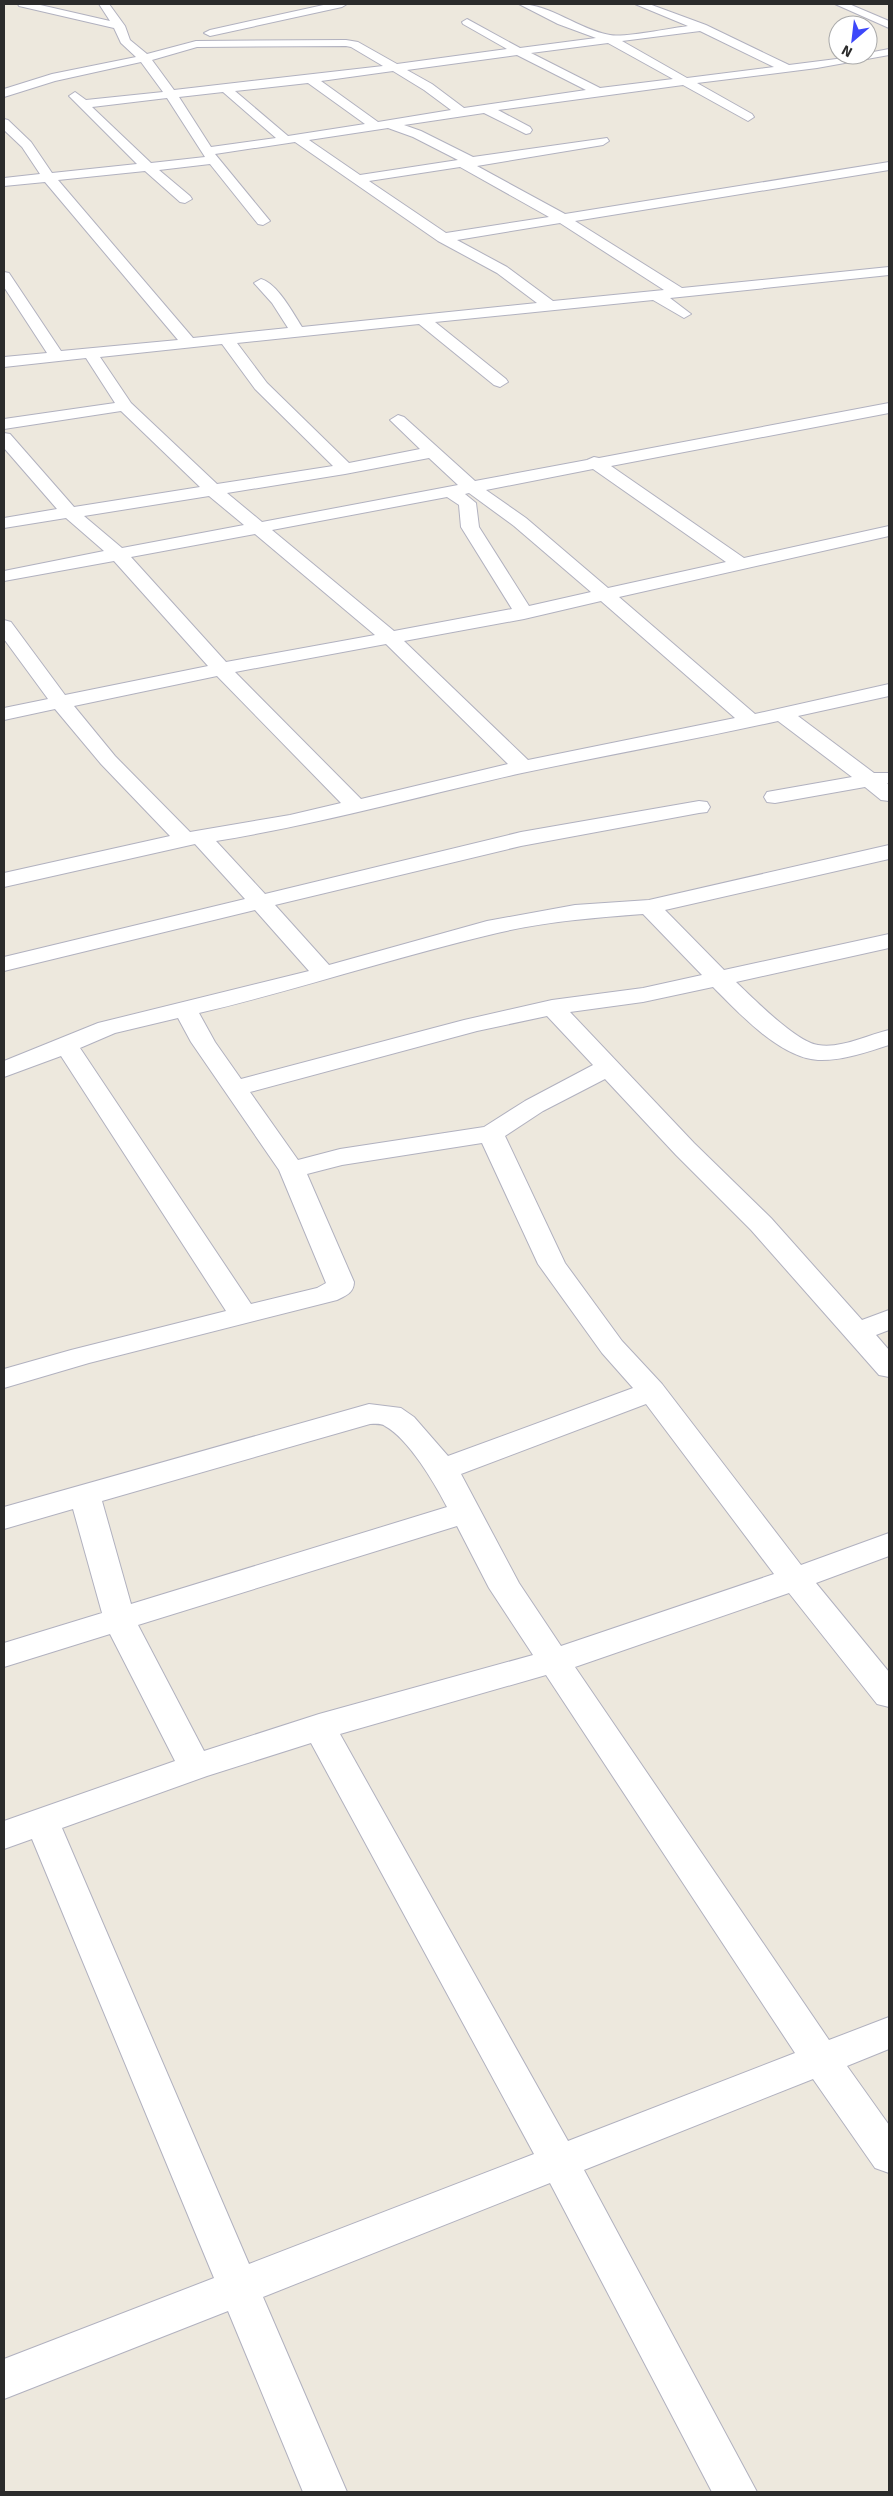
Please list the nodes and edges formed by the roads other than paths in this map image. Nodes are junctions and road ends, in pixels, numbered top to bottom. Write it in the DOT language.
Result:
graph roads {
  1 [pos="104,4"];
  2 [pos="342,4"];
  3 [pos="524,4"];
  4 [pos="640,4"];
  5 [pos="840,4"];
  6 [pos="23,5"];
  7 [pos="869,6"];
  8 [pos="851,8"];
  9 [pos="273,10"];
  10 [pos="267,21"];
  11 [pos="468,22"];
  12 [pos="119,26"];
  13 [pos="889,26"];
  14 [pos="702,27"];
  15 [pos="610,39"];
  16 [pos="147,44"];
  17 [pos="181,49"];
  18 [pos="518,51"];
  19 [pos="889,52"];
  20 [pos="144,58"];
  21 [pos="97,67"];
  22 [pos="393,68"];
  23 [pos="785,68"];
  24 [pos="11,77"];
  25 [pos="52,78"];
  26 [pos="310,79"];
  27 [pos="687,81"];
  28 [pos="34,83"];
  29 [pos="226,89"];
  30 [pos="599,92"];
  31 [pos="4,93"];
  32 [pos="172,96"];
  33 [pos="83,104"];
  34 [pos="484,108"];
  35 [pos="461,112"];
  36 [pos="748,116"];
  37 [pos="4,123"];
  38 [pos="383,125"];
  39 [pos="526,130"];
  40 [pos="293,140"];
  41 [pos="602,141"];
  42 [pos="27,145"];
  43 [pos="11,146"];
  44 [pos="210,155"];
  45 [pos="469,164"];
  46 [pos="889,166"];
  47 [pos="146,167"];
  48 [pos="49,178"];
  49 [pos="360,179"];
  50 [pos="4,182"];
  51 [pos="185,199"];
  52 [pos="563,219"];
  53 [pos="263,221"];
  54 [pos="443,238"];
  55 [pos="889,271"];
  56 [pos="4,276"];
  57 [pos="261,283"];
  58 [pos="678,292"];
  59 [pos="656,295"];
  60 [pos="549,305"];
  61 [pos="684,314"];
  62 [pos="422,319"];
  63 [pos="298,332"];
  64 [pos="227,340"];
  65 [pos="190,344"];
  66 [pos="90,353"];
  67 [pos="57,357"];
  68 [pos="4,362"];
  69 [pos="500,382"];
  70 [pos="125,406"];
  71 [pos="889,408"];
  72 [pos="398,420"];
  73 [pos="4,424"];
  74 [pos="4,438"];
  75 [pos="432,452"];
  76 [pos="594,462"];
  77 [pos="345,469"];
  78 [pos="470,486"];
  79 [pos="213,490"];
  80 [pos="449,490"];
  81 [pos="70,513"];
  82 [pos="4,523"];
  83 [pos="256,528"];
  84 [pos="889,531"];
  85 [pos="117,553"];
  86 [pos="742,564"];
  87 [pos="4,576"];
  88 [pos="605,595"];
  89 [pos="524,613"];
  90 [pos="4,626"];
  91 [pos="389,637"];
  92 [pos="221,669"];
  93 [pos="889,690"];
  94 [pos="60,702"];
  95 [pos="4,714"];
  96 [pos="782,714"];
  97 [pos="750,720"];
  98 [pos="523,767"];
  99 [pos="880,778"];
  100 [pos="889,796"];
  101 [pos="775,797"];
  102 [pos="357,807"];
  103 [pos="699,807"];
  104 [pos="193,838"];
  105 [pos="889,852"];
  106 [pos="4,880"];
  107 [pos="261,902"];
  108 [pos="650,907"];
  109 [pos="889,941"];
  110 [pos="4,964"];
  111 [pos="322,972"];
  112 [pos="719,978"];
  113 [pos="552,1007"];
  114 [pos="184,1008"];
  115 [pos="889,1037"];
  116 [pos="66,1045"];
  117 [pos="609,1067"];
  118 [pos="4,1069"];
  119 [pos="235,1088"];
  120 [pos="491,1134"];
  121 [pos="292,1170"];
  122 [pos="244,1316"];
  123 [pos="889,1320"];
  124 [pos="857,1333"];
  125 [pos="889,1368"];
  126 [pos="4,1379"];
  127 [pos="652,1391"];
  128 [pos="443,1469"];
  129 [pos="85,1495"];
  130 [pos="467,1512"];
  131 [pos="4,1518"];
  132 [pos="889,1544"];
  133 [pos="795,1579"];
  134 [pos="120,1621"];
  135 [pos="4,1655"];
  136 [pos="554,1661"];
  137 [pos="889,1695"];
  138 [pos="319,1727"];
  139 [pos="195,1767"];
  140 [pos="42,1822"];
  141 [pos="4,1835"];
  142 [pos="889,2033"];
  143 [pos="822,2061"];
  144 [pos="889,2156"];
  145 [pos="560,2163"];
  146 [pos="238,2288"];
  147 [pos="4,2379"];
  148 [pos="325,2492"];
  149 [pos="735,2492"];
  1 -- 12 [label="street"];
  2 -- 10 [label="street"];
  3 -- 15 [label="street"];
  4 -- 14 [label="street"];
  5 -- 8 [label="street"];
  6 -- 12 [label="street"];
  7 -- 8 [label="street"];
  8 -- 13 [label="street"];
  9 -- 10 [label="street"];
  10 -- 16 [label="street"];
  11 -- 18 [label="street"];
  12 -- 16 [label="street"];
  14 -- 15 [label="street"];
  14 -- 23 [label="street"];
  15 -- 18 [label="street"];
  15 -- 27 [label="street"];
  16 -- 17 [label="street"];
  16 -- 20 [label="street"];
  16 -- 21 [label="street"];
  17 -- 20 [label="street"];
  17 -- 22 [label="street"];
  18 -- 22 [label="street"];
  18 -- 30 [label="street"];
  19 -- 23 [label="street"];
  20 -- 21 [label="street"];
  20 -- 32 [label="street"];
  21 -- 25 [label="street"];
  22 -- 26 [label="street"];
  22 -- 35 [label="street"];
  23 -- 27 [label="street"];
  24 -- 28 [label="street"];
  25 -- 28 [label="street"];
  25 -- 33 [label="street"];
  26 -- 29 [label="street"];
  26 -- 38 [label="street"];
  27 -- 30 [label="street"];
  27 -- 36 [label="street"];
  28 -- 31 [label="street"];
  29 -- 32 [label="street"];
  29 -- 40 [label="street"];
  30 -- 34 [label="street"];
  32 -- 33 [label="street"];
  32 -- 44 [label="street"];
  33 -- 47 [label="street"];
  34 -- 35 [label="street"];
  34 -- 39 [label="street"];
  35 -- 38 [label="street"];
  37 -- 42 [label="street"];
  38 -- 40 [label="street"];
  38 -- 45 [label="street"];
  40 -- 44 [label="street"];
  40 -- 49 [label="street"];
  41 -- 45 [label="street"];
  42 -- 43 [label="street"];
  42 -- 48 [label="street"];
  44 -- 47 [label="street"];
  44 -- 53 [label="street"];
  45 -- 49 [label="street"];
  45 -- 52 [label="street"];
  46 -- 52 [label="street"];
  47 -- 48 [label="street"];
  47 -- 51 [label="street"];
  48 -- 50 [label="street"];
  48 -- 65 [label="street"];
  49 -- 54 [label="street"];
  52 -- 54 [label="street"];
  52 -- 58 [label="street"];
  54 -- 60 [label="street"];
  55 -- 58 [label="street"];
  56 -- 67 [label="street"];
  57 -- 63 [label="street"];
  58 -- 59 [label="street"];
  59 -- 60 [label="street"];
  59 -- 61 [label="street"];
  60 -- 62 [label="street"];
  62 -- 63 [label="street"];
  62 -- 69 [label="street"];
  63 -- 64 [label="street"];
  64 -- 65 [label="street"];
  64 -- 77 [label="street"];
  65 -- 66 [label="street"];
  66 -- 67 [label="street"];
  66 -- 70 [label="street"];
  67 -- 68 [label="street"];
  70 -- 73 [label="street"];
  70 -- 79 [label="street"];
  71 -- 76 [label="street"];
  72 -- 75 [label="street"];
  74 -- 81 [label="street"];
  75 -- 77 [label="street"];
  75 -- 78 [label="street"];
  76 -- 78 [label="street"];
  76 -- 86 [label="street"];
  77 -- 79 [label="street"];
  78 -- 80 [label="street"];
  78 -- 88 [label="street"];
  79 -- 81 [label="street"];
  79 -- 83 [label="street"];
  80 -- 83 [label="street"];
  80 -- 89 [label="street"];
  81 -- 82 [label="street"];
  81 -- 85 [label="street"];
  83 -- 85 [label="street"];
  83 -- 91 [label="street"];
  84 -- 86 [label="street"];
  85 -- 87 [label="street"];
  85 -- 92 [label="street"];
  86 -- 88 [label="street"];
  88 -- 89 [label="street"];
  88 -- 97 [label="street"];
  89 -- 91 [label="street"];
  90 -- 94 [label="street"];
  91 -- 92 [label="street"];
  91 -- 98 [label="street"];
  92 -- 94 [label="street"];
  92 -- 102 [label="street"];
  93 -- 96 [label="street"];
  94 -- 95 [label="street"];
  94 -- 104 [label="street"];
  96 -- 97 [label="street"];
  96 -- 99 [label="street"];
  97 -- 98 [label="street"];
  98 -- 102 [label="street"];
  99 -- 100 [label="street"];
  99 -- 101 [label="street"];
  102 -- 104 [label="street"];
  103 -- 107 [label="street"];
  104 -- 106 [label="street"];
  104 -- 107 [label="street"];
  105 -- 108 [label="street"];
  107 -- 110 [label="street"];
  107 -- 111 [label="street"];
  108 -- 111 [label="street"];
  108 -- 112 [label="street"];
  109 -- 112 [label="street"];
  111 -- 114 [label="street"];
  112 -- 113 [label="street"];
  112 -- 115 [label="street"];
  113 -- 117 [label="street"];
  113 -- 119 [label="street"];
  114 -- 116 [label="street"];
  114 -- 119 [label="street"];
  116 -- 118 [label="street"];
  116 -- 122 [label="street"];
  117 -- 120 [label="street"];
  117 -- 124 [label="street"];
  119 -- 121 [label="street"];
  120 -- 121 [label="street"];
  120 -- 127 [label="street"];
  121 -- 122 [label="street"];
  122 -- 126 [label="street"];
  123 -- 124 [label="street"];
  124 -- 125 [label="street"];
  127 -- 128 [label="street"];
  127 -- 133 [label="street"];
  128 -- 129 [label="street"];
  128 -- 130 [label="street"];
  129 -- 131 [label="street"];
  129 -- 134 [label="street"];
  130 -- 134 [label="street"];
  130 -- 136 [label="street"];
  132 -- 133 [label="street"];
  133 -- 136 [label="street"];
  133 -- 137 [label="street"];
  134 -- 135 [label="street"];
  134 -- 139 [label="street"];
  136 -- 138 [label="street"];
  136 -- 143 [label="street"];
  138 -- 139 [label="street"];
  138 -- 145 [label="street"];
  139 -- 140 [label="street"];
  140 -- 141 [label="street"];
  140 -- 146 [label="street"];
  142 -- 143 [label="street"];
  143 -- 144 [label="street"];
  143 -- 145 [label="street"];
  145 -- 146 [label="street"];
  145 -- 149 [label="street"];
  146 -- 147 [label="street"];
  146 -- 148 [label="street"];
}
